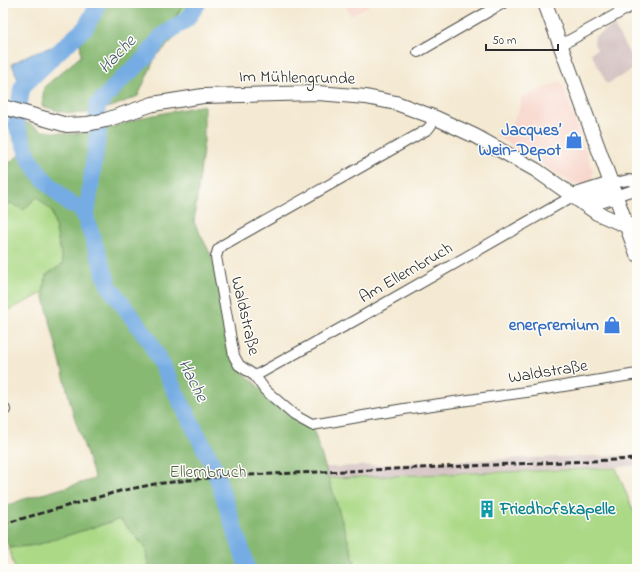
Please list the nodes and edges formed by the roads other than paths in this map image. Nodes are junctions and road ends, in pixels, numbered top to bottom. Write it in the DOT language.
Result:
graph roads {
  1 [pos="503,3"];
  2 [pos="545,3"];
  3 [pos="637,3"];
  4 [pos="561,45"];
  5 [pos="418,52"];
  6 [pos="14,109"];
  7 [pos="436,118"];
  8 [pos="637,181"];
  9 [pos="637,189"];
  10 [pos="613,190"];
  11 [pos="579,200"];
  12 [pos="627,226"];
  13 [pos="637,254"];
  14 [pos="637,374"];
  15 [pos="255,376"];
  1 -- 5 [label="street"];
  2 -- 4 [label="main road"];
  3 -- 4 [label="street"];
  4 -- 10 [label="main road"];
  6 -- 7 [label="main road, Im Mühlengrunde"];
  7 -- 11 [label="main road, Im Mühlengrunde"];
  7 -- 15 [label="street, Waldstraße"];
  8 -- 10 [label="street"];
  9 -- 10 [label="street"];
  10 -- 11 [label="main road"];
  10 -- 12 [label="main road"];
  11 -- 12 [label="main road, Im Mühlengrunde"];
  11 -- 15 [label="street, Am Ellernbruch"];
  12 -- 13 [label="main road"];
  14 -- 15 [label="street, Waldstraße"];
}
